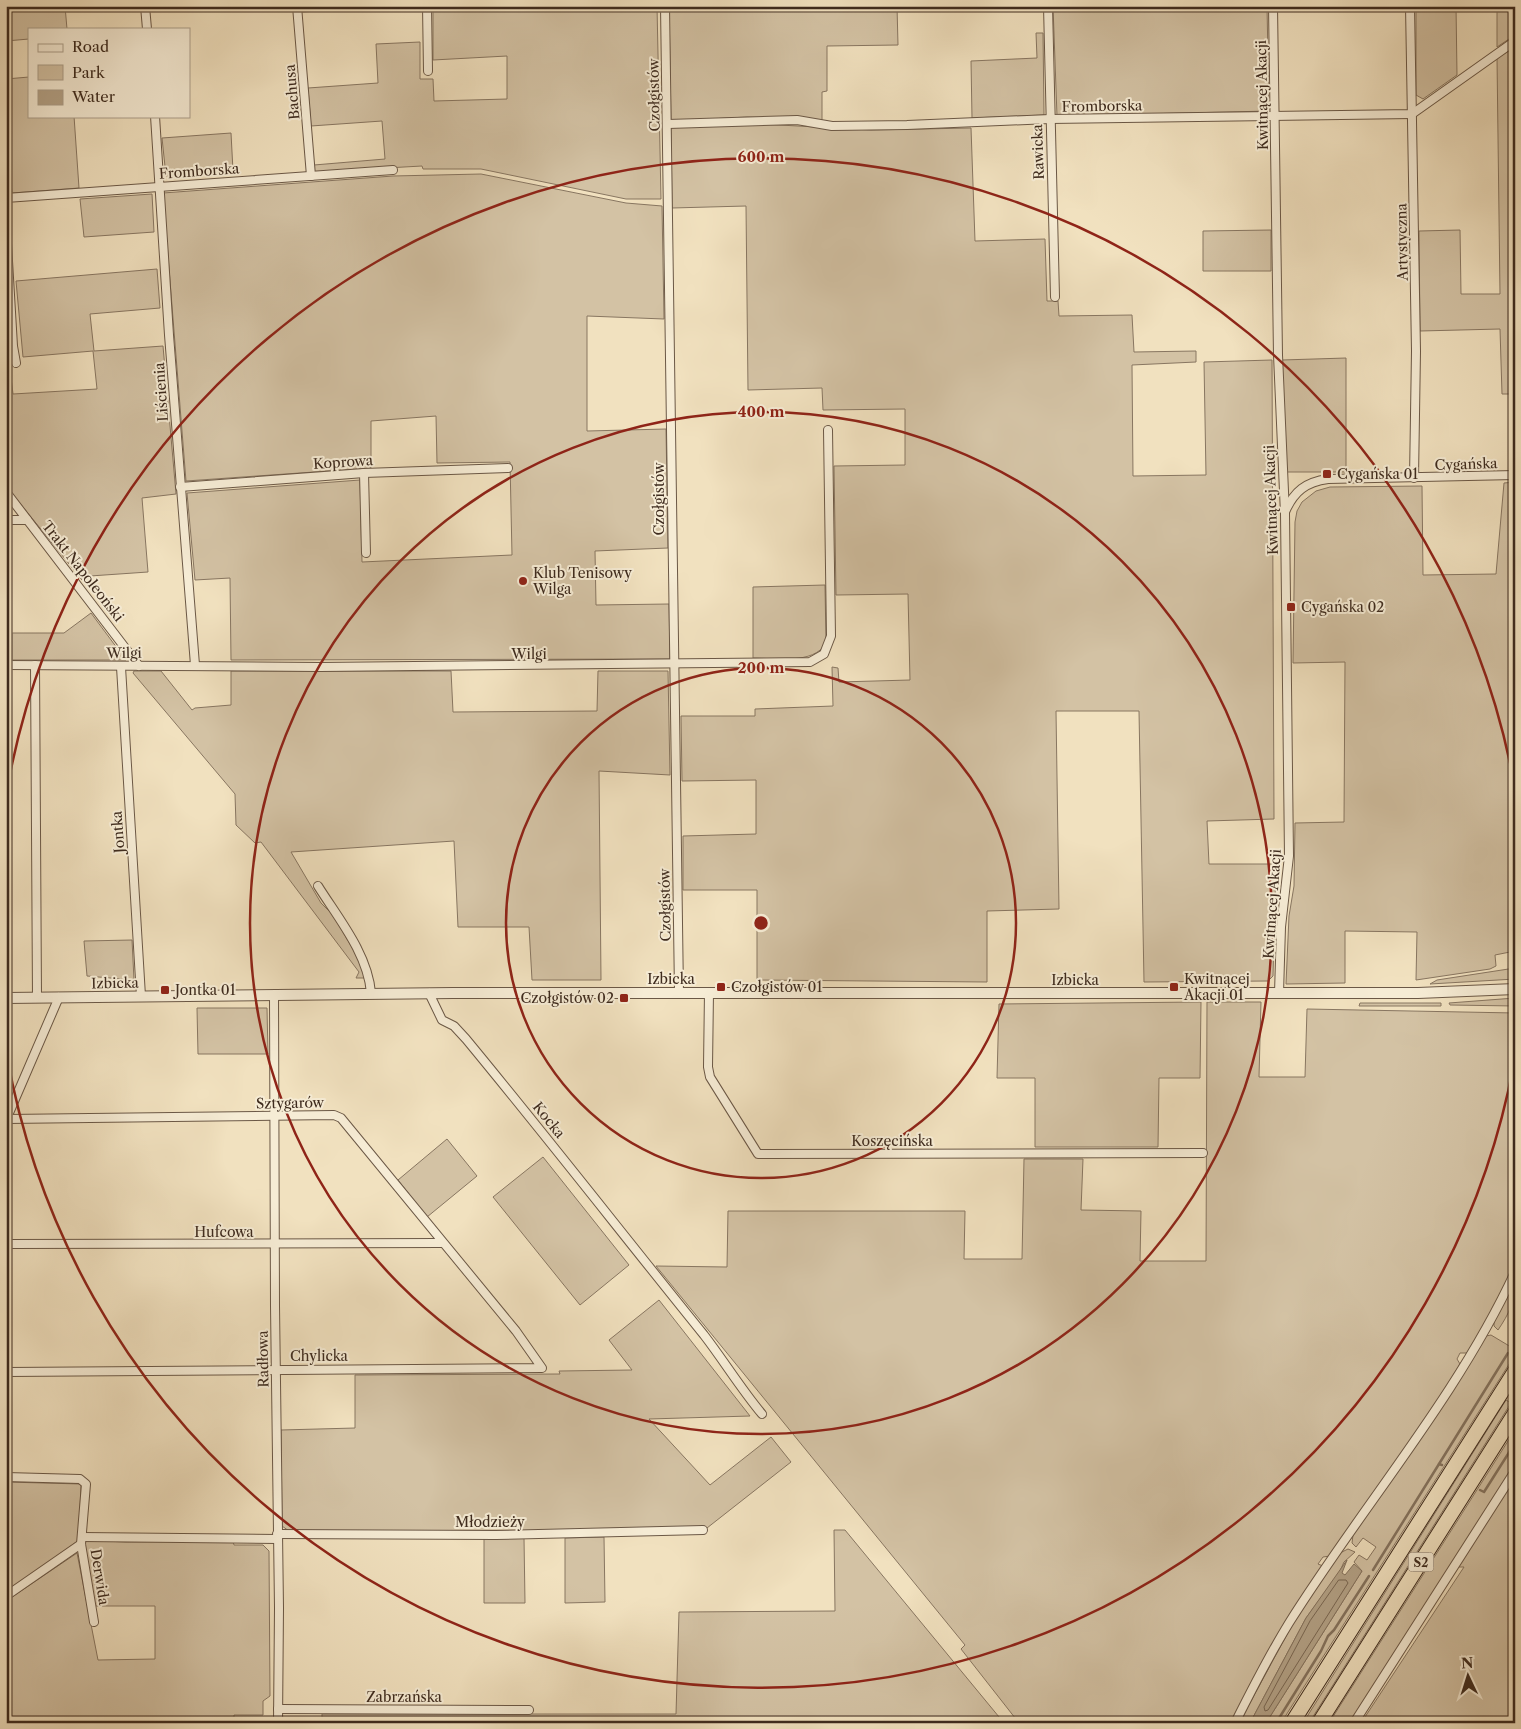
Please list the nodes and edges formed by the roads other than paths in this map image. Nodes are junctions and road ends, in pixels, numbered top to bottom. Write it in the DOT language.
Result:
graph roads {
  1 [pos="145,6"];
  2 [pos="297,6"];
  3 [pos="428,6"];
  4 [pos="665,6"];
  5 [pos="1048,6"];
  6 [pos="1273,6"];
  7 [pos="1410,6"];
  8 [pos="147,28"];
  9 [pos="1515,41"];
  10 [pos="428,71"];
  11 [pos="1412,114"];
  12 [pos="1275,116"];
  13 [pos="154,118"];
  14 [pos="1050,119"];
  15 [pos="668,124"];
  16 [pos="393,170"];
  17 [pos="311,176"];
  18 [pos="160,186"];
  19 [pos="6,198"];
  20 [pos="6,227"];
  21 [pos="1055,297"];
  22 [pos="16,363"];
  23 [pos="828,430"];
  24 [pos="508,468"];
  25 [pos="364,472"];
  26 [pos="1515,475"];
  27 [pos="1414,478"];
  28 [pos="180,487"];
  29 [pos="6,492"];
  30 [pos="1285,514"];
  31 [pos="6,520"];
  32 [pos="27,520"];
  33 [pos="366,554"];
  34 [pos="6,665"];
  35 [pos="35,665"];
  36 [pos="195,665"];
  37 [pos="673,665"];
  38 [pos="121,666"];
  39 [pos="140,666"];
  40 [pos="318,886"];
  41 [pos="1515,989"];
  42 [pos="679,992"];
  43 [pos="709,992"];
  44 [pos="371,993"];
  45 [pos="429,993"];
  46 [pos="1279,993"];
  47 [pos="274,995"];
  48 [pos="141,996"];
  49 [pos="37,997"];
  50 [pos="59,997"];
  51 [pos="6,998"];
  52 [pos="275,1116"];
  53 [pos="6,1120"];
  54 [pos="1203,1153"];
  55 [pos="441,1243"];
  56 [pos="6,1244"];
  57 [pos="275,1244"];
  58 [pos="1515,1272"];
  59 [pos="542,1368"];
  60 [pos="275,1369"];
  61 [pos="1515,1371"];
  62 [pos="6,1372"];
  63 [pos="1515,1413"];
  64 [pos="762,1414"];
  65 [pos="1515,1471"];
  66 [pos="6,1477"];
  67 [pos="703,1530"];
  68 [pos="278,1537"];
  69 [pos="82,1540"];
  70 [pos="6,1596"];
  71 [pos="94,1622"];
  72 [pos="278,1709"];
  73 [pos="529,1710"];
  74 [pos="278,1723"];
  75 [pos="1236,1723"];
  76 [pos="1292,1723"];
  77 [pos="1320,1723"];
  78 [pos="1354,1723"];
  1 -- 8 [label="street"];
  2 -- 17 [label="street, Bachusa"];
  3 -- 10 [label="street"];
  4 -- 15 [label="street, Czołgistów"];
  5 -- 14 [label="street, Rawicka"];
  6 -- 12 [label="street, Kwitnącej Akacji"];
  7 -- 11 [label="street, Artystyczna"];
  9 -- 11 [label="street"];
  11 -- 12 [label="street, Fromborska"];
  11 -- 27 [label="street, Artystyczna"];
  12 -- 14 [label="street, Fromborska"];
  12 -- 30 [label="street, Kwitnącej Akacji"];
  13 -- 18 [label="street, Liścienia"];
  14 -- 15 [label="street, Fromborska"];
  14 -- 21 [label="street, Rawicka"];
  15 -- 37 [label="street, Czołgistów"];
  16 -- 17 [label="street, Fromborska"];
  17 -- 18 [label="street, Fromborska"];
  18 -- 19 [label="street, Fromborska"];
  18 -- 28 [label="street, Liścienia"];
  20 -- 22 [label="street"];
  23 -- 37 [label="street, Wilgi"];
  24 -- 25 [label="street, Koprowa"];
  25 -- 28 [label="street, Koprowa"];
  25 -- 33 [label="street"];
  26 -- 27 [label="street, Cygańska"];
  27 -- 30 [label="street, Cygańska"];
  28 -- 36 [label="street, Liścienia"];
  29 -- 32 [label="street, Trakt Napoleoński"];
  30 -- 46 [label="street, Kwitnącej Akacji"];
  31 -- 32 [label="street"];
  32 -- 39 [label="street, Trakt Napoleoński"];
  34 -- 35 [label="street, Wilgi"];
  35 -- 38 [label="street, Wilgi"];
  35 -- 49 [label="street"];
  36 -- 37 [label="street, Wilgi"];
  36 -- 39 [label="street, Wilgi"];
  37 -- 42 [label="street, Czołgistów"];
  38 -- 39 [label="street, Wilgi"];
  38 -- 48 [label="street, Jontka"];
  40 -- 44 [label="street"];
  41 -- 46 [label="street, Izbicka"];
  42 -- 43 [label="street, Izbicka"];
  42 -- 45 [label="street, Izbicka"];
  43 -- 46 [label="street, Izbicka"];
  43 -- 54 [label="street, Koszęcińska"];
  44 -- 45 [label="street, Izbicka"];
  44 -- 47 [label="street, Izbicka"];
  45 -- 64 [label="street, Kocka"];
  47 -- 48 [label="street, Izbicka"];
  47 -- 52 [label="street, Radłowa"];
  48 -- 50 [label="street, Izbicka"];
  49 -- 50 [label="street, Izbicka"];
  49 -- 51 [label="street, Izbicka"];
  50 -- 53 [label="street"];
  52 -- 53 [label="street, Sztygarów"];
  52 -- 55 [label="street, Sztygarów"];
  52 -- 57 [label="street, Radłowa"];
  55 -- 57 [label="street, Hufcowa"];
  55 -- 59 [label="street, Sztygarów"];
  56 -- 57 [label="street, Hufcowa"];
  57 -- 60 [label="street, Radłowa"];
  58 -- 75 [label="street"];
  59 -- 60 [label="street, Chylicka"];
  60 -- 62 [label="street, Chylicka"];
  60 -- 68 [label="street, Radłowa"];
  61 -- 76 [label="highway, S2"];
  63 -- 77 [label="highway, S2"];
  65 -- 78 [label="street"];
  66 -- 69 [label="street, Derwida"];
  67 -- 68 [label="street, Młodzieży"];
  68 -- 69 [label="street, Młodzieży"];
  68 -- 72 [label="street, Radłowa"];
  69 -- 70 [label="street"];
  69 -- 71 [label="street, Derwida"];
  72 -- 73 [label="street, Zabrzańska"];
  72 -- 74 [label="street, Radłowa"];
}
